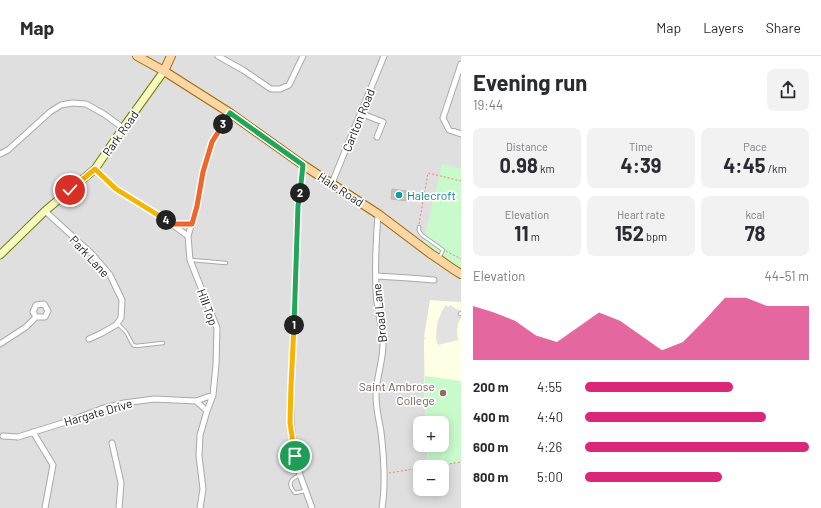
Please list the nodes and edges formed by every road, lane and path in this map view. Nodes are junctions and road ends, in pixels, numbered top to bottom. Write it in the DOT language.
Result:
graph roads {
  1 [pos="137,56"];
  2 [pos="171,56"];
  3 [pos="218,56"];
  4 [pos="303,56"];
  5 [pos="384,56"];
  6 [pos="461,64"];
  7 [pos="164,71"];
  8 [pos="230,113"];
  9 [pos="360,113"];
  10 [pos="123,128"];
  11 [pos="461,134"];
  12 [pos="377,137"];
  13 [pos="0,154"];
  14 [pos="303,165"];
  15 [pos="95,169"];
  16 [pos="461,181"];
  17 [pos="332,183"];
  18 [pos="45,211"];
  19 [pos="378,214"];
  20 [pos="173,224"];
  21 [pos="192,224"];
  22 [pos="419,227"];
  23 [pos="188,236"];
  24 [pos="443,250"];
  25 [pos="0,255"];
  26 [pos="438,258"];
  27 [pos="461,259"];
  28 [pos="190,260"];
  29 [pos="226,263"];
  30 [pos="461,274"];
  31 [pos="376,276"];
  32 [pos="434,280"];
  33 [pos="36,317"];
  34 [pos="117,323"];
  35 [pos="89,339"];
  36 [pos="162,343"];
  37 [pos="0,344"];
  38 [pos="213,396"];
  39 [pos="196,401"];
  40 [pos="207,411"];
  41 [pos="33,432"];
  42 [pos="3,436"];
  43 [pos="112,443"];
  44 [pos="461,462"];
  45 [pos="449,464"];
  46 [pos="413,469"];
  47 [pos="384,474"];
  48 [pos="300,475"];
  49 [pos="306,491"];
  50 [pos="44,508"];
  51 [pos="119,508"];
  52 [pos="200,508"];
  53 [pos="312,508"];
  54 [pos="382,508"];
  1 -- 7 [label="main road, Hale Road"];
  2 -- 7 [label="main road"];
  3 -- 4 [label="street"];
  5 -- 9 [label="street, Carlton Road"];
  6 -- 11 [label="street"];
  7 -- 8 [label="main road, Hale Road"];
  7 -- 10 [label="main road, Park Road"];
  8 -- 14 [label="main road, Hale Road"];
  8 -- 21 [label="street, Hill Top"];
  9 -- 12 [label="street"];
  9 -- 17 [label="street, Carlton Road"];
  10 -- 13 [label="street"];
  10 -- 15 [label="main road, Park Road"];
  14 -- 17 [label="main road, Hale Road"];
  14 -- 48 [label="street"];
  15 -- 18 [label="main road, Park Road"];
  15 -- 20 [label="street"];
  16 -- 22 [label="path"];
  17 -- 19 [label="main road, Hale Road"];
  18 -- 25 [label="main road, Park Road"];
  18 -- 34 [label="street, Park Lane"];
  19 -- 26 [label="main road, Hale Road"];
  19 -- 31 [label="street, Broad Lane"];
  20 -- 21 [label="street"];
  20 -- 23 [label="street"];
  21 -- 23 [label="street, Hill Top"];
  22 -- 24 [label="lane"];
  23 -- 28 [label="street, Hill Top"];
  24 -- 26 [label="lane"];
  24 -- 27 [label="path"];
  26 -- 30 [label="main road, Hale Road"];
  28 -- 29 [label="lane"];
  28 -- 38 [label="street, Hill Top"];
  31 -- 32 [label="street"];
  31 -- 47 [label="street, Broad Lane"];
  33 -- 37 [label="street"];
  34 -- 35 [label="street"];
  34 -- 36 [label="lane"];
  38 -- 39 [label="street, Hargate Drive"];
  38 -- 40 [label="street, Hill Top"];
  39 -- 40 [label="street"];
  39 -- 41 [label="street, Hargate Drive"];
  40 -- 52 [label="street, Hill Top"];
  41 -- 42 [label="street, Hargate Drive"];
  41 -- 50 [label="street"];
  43 -- 51 [label="street"];
  44 -- 45 [label="path"];
  46 -- 47 [label="path"];
  47 -- 54 [label="street, Broad Lane"];
  48 -- 49 [label="street"];
  48 -- 49 [label="lane"];
  49 -- 53 [label="street"];
}
